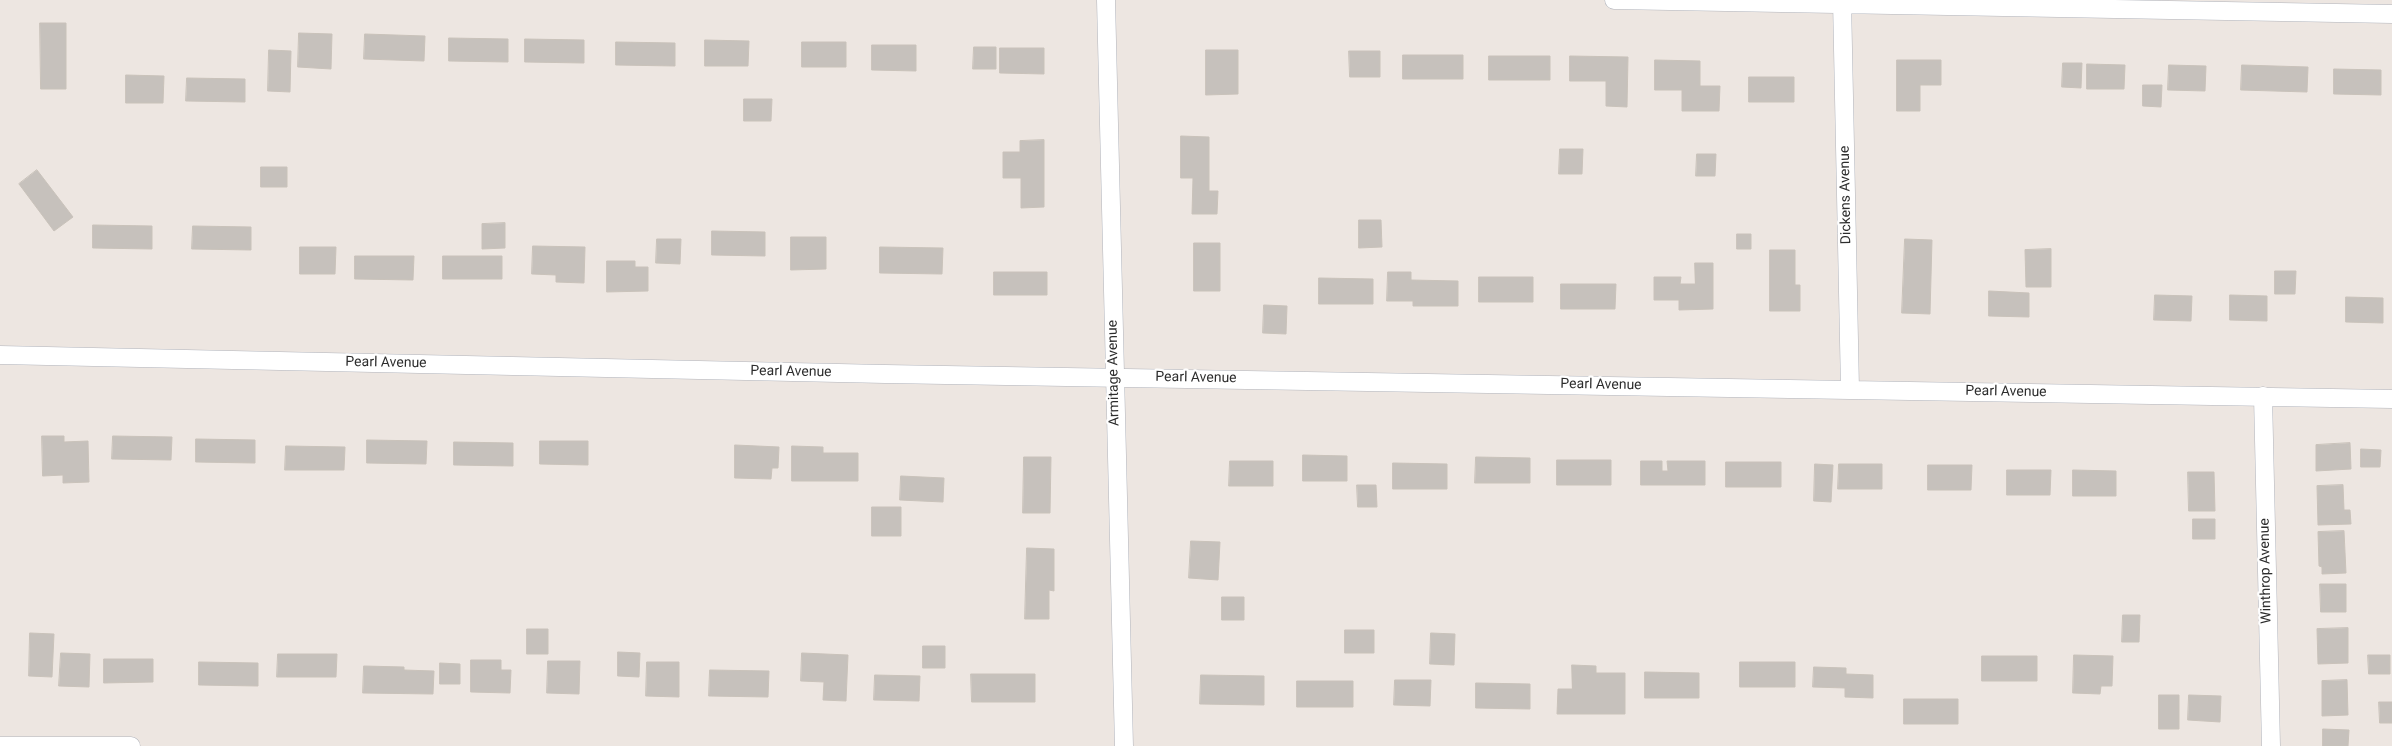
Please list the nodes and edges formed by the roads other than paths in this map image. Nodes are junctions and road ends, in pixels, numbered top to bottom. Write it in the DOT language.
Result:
graph roads {
  1 [pos="1106,0"];
  2 [pos="1614,0"];
  3 [pos="1842,2"];
  4 [pos="2392,14"];
  5 [pos="0,356"];
  6 [pos="1114,376"];
  7 [pos="1850,389"];
  8 [pos="2263,396"];
  9 [pos="2392,399"];
  10 [pos="0,746"];
  11 [pos="131,746"];
  12 [pos="1124,746"];
  13 [pos="2270,746"];
  1 -- 6 [label="street, Armitage Avenue"];
  2 -- 3 [label="street"];
  3 -- 4 [label="street"];
  3 -- 7 [label="street, Dickens Avenue"];
  5 -- 6 [label="street, Pearl Avenue"];
  6 -- 7 [label="street, Pearl Avenue"];
  6 -- 12 [label="street, Armitage Avenue"];
  7 -- 8 [label="street, Pearl Avenue"];
  8 -- 9 [label="street, Pearl Avenue"];
  8 -- 13 [label="street, Winthrop Avenue"];
  10 -- 11 [label="street"];
}
